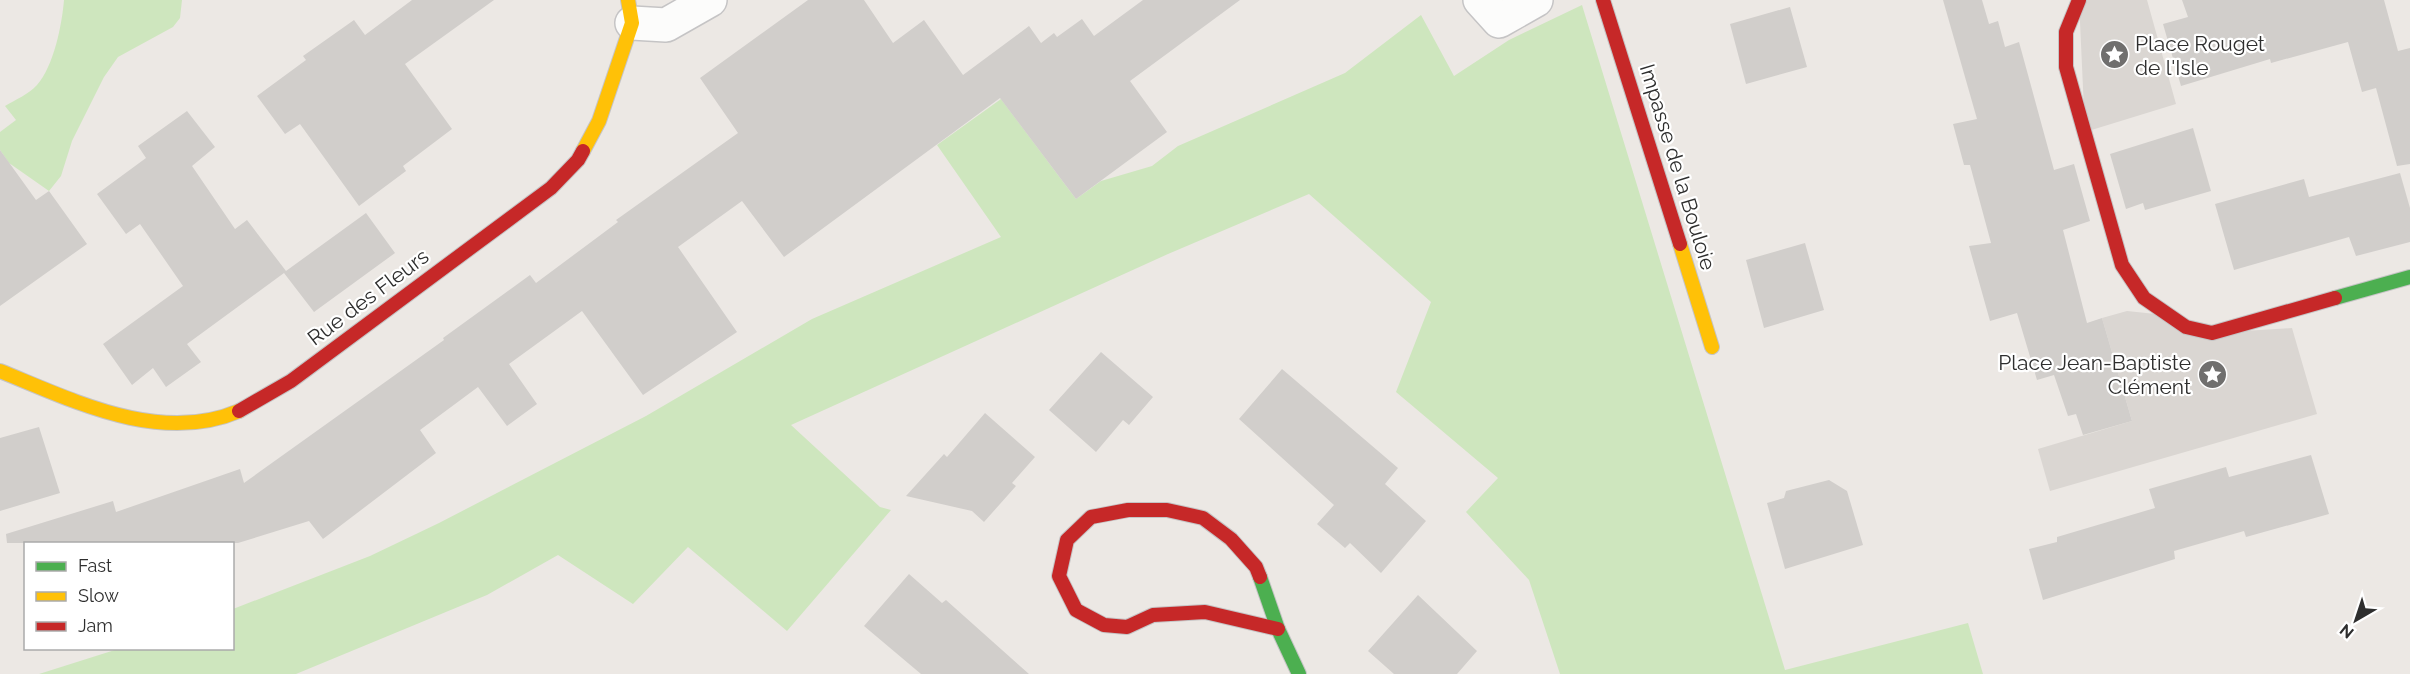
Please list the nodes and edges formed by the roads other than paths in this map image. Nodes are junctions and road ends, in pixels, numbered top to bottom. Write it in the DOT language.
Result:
graph roads {
  1 [pos="710,0"];
  2 [pos="1536,0"];
  3 [pos="1603,0"];
  4 [pos="2079,0"];
  5 [pos="1490,10"];
  6 [pos="630,12"];
  7 [pos="2410,277"];
  8 [pos="1712,347"];
  9 [pos="0,371"];
  10 [pos="1278,629"];
  11 [pos="1299,674"];
  1 -- 6 [label="street"];
  2 -- 5 [label="street"];
  3 -- 8 [label="street, Impasse de la Bouloie"];
  4 -- 7 [label="street"];
  6 -- 9 [label="street, Rue des Fleurs"];
  10 -- 10 [label="street"];
  10 -- 11 [label="street"];
}
